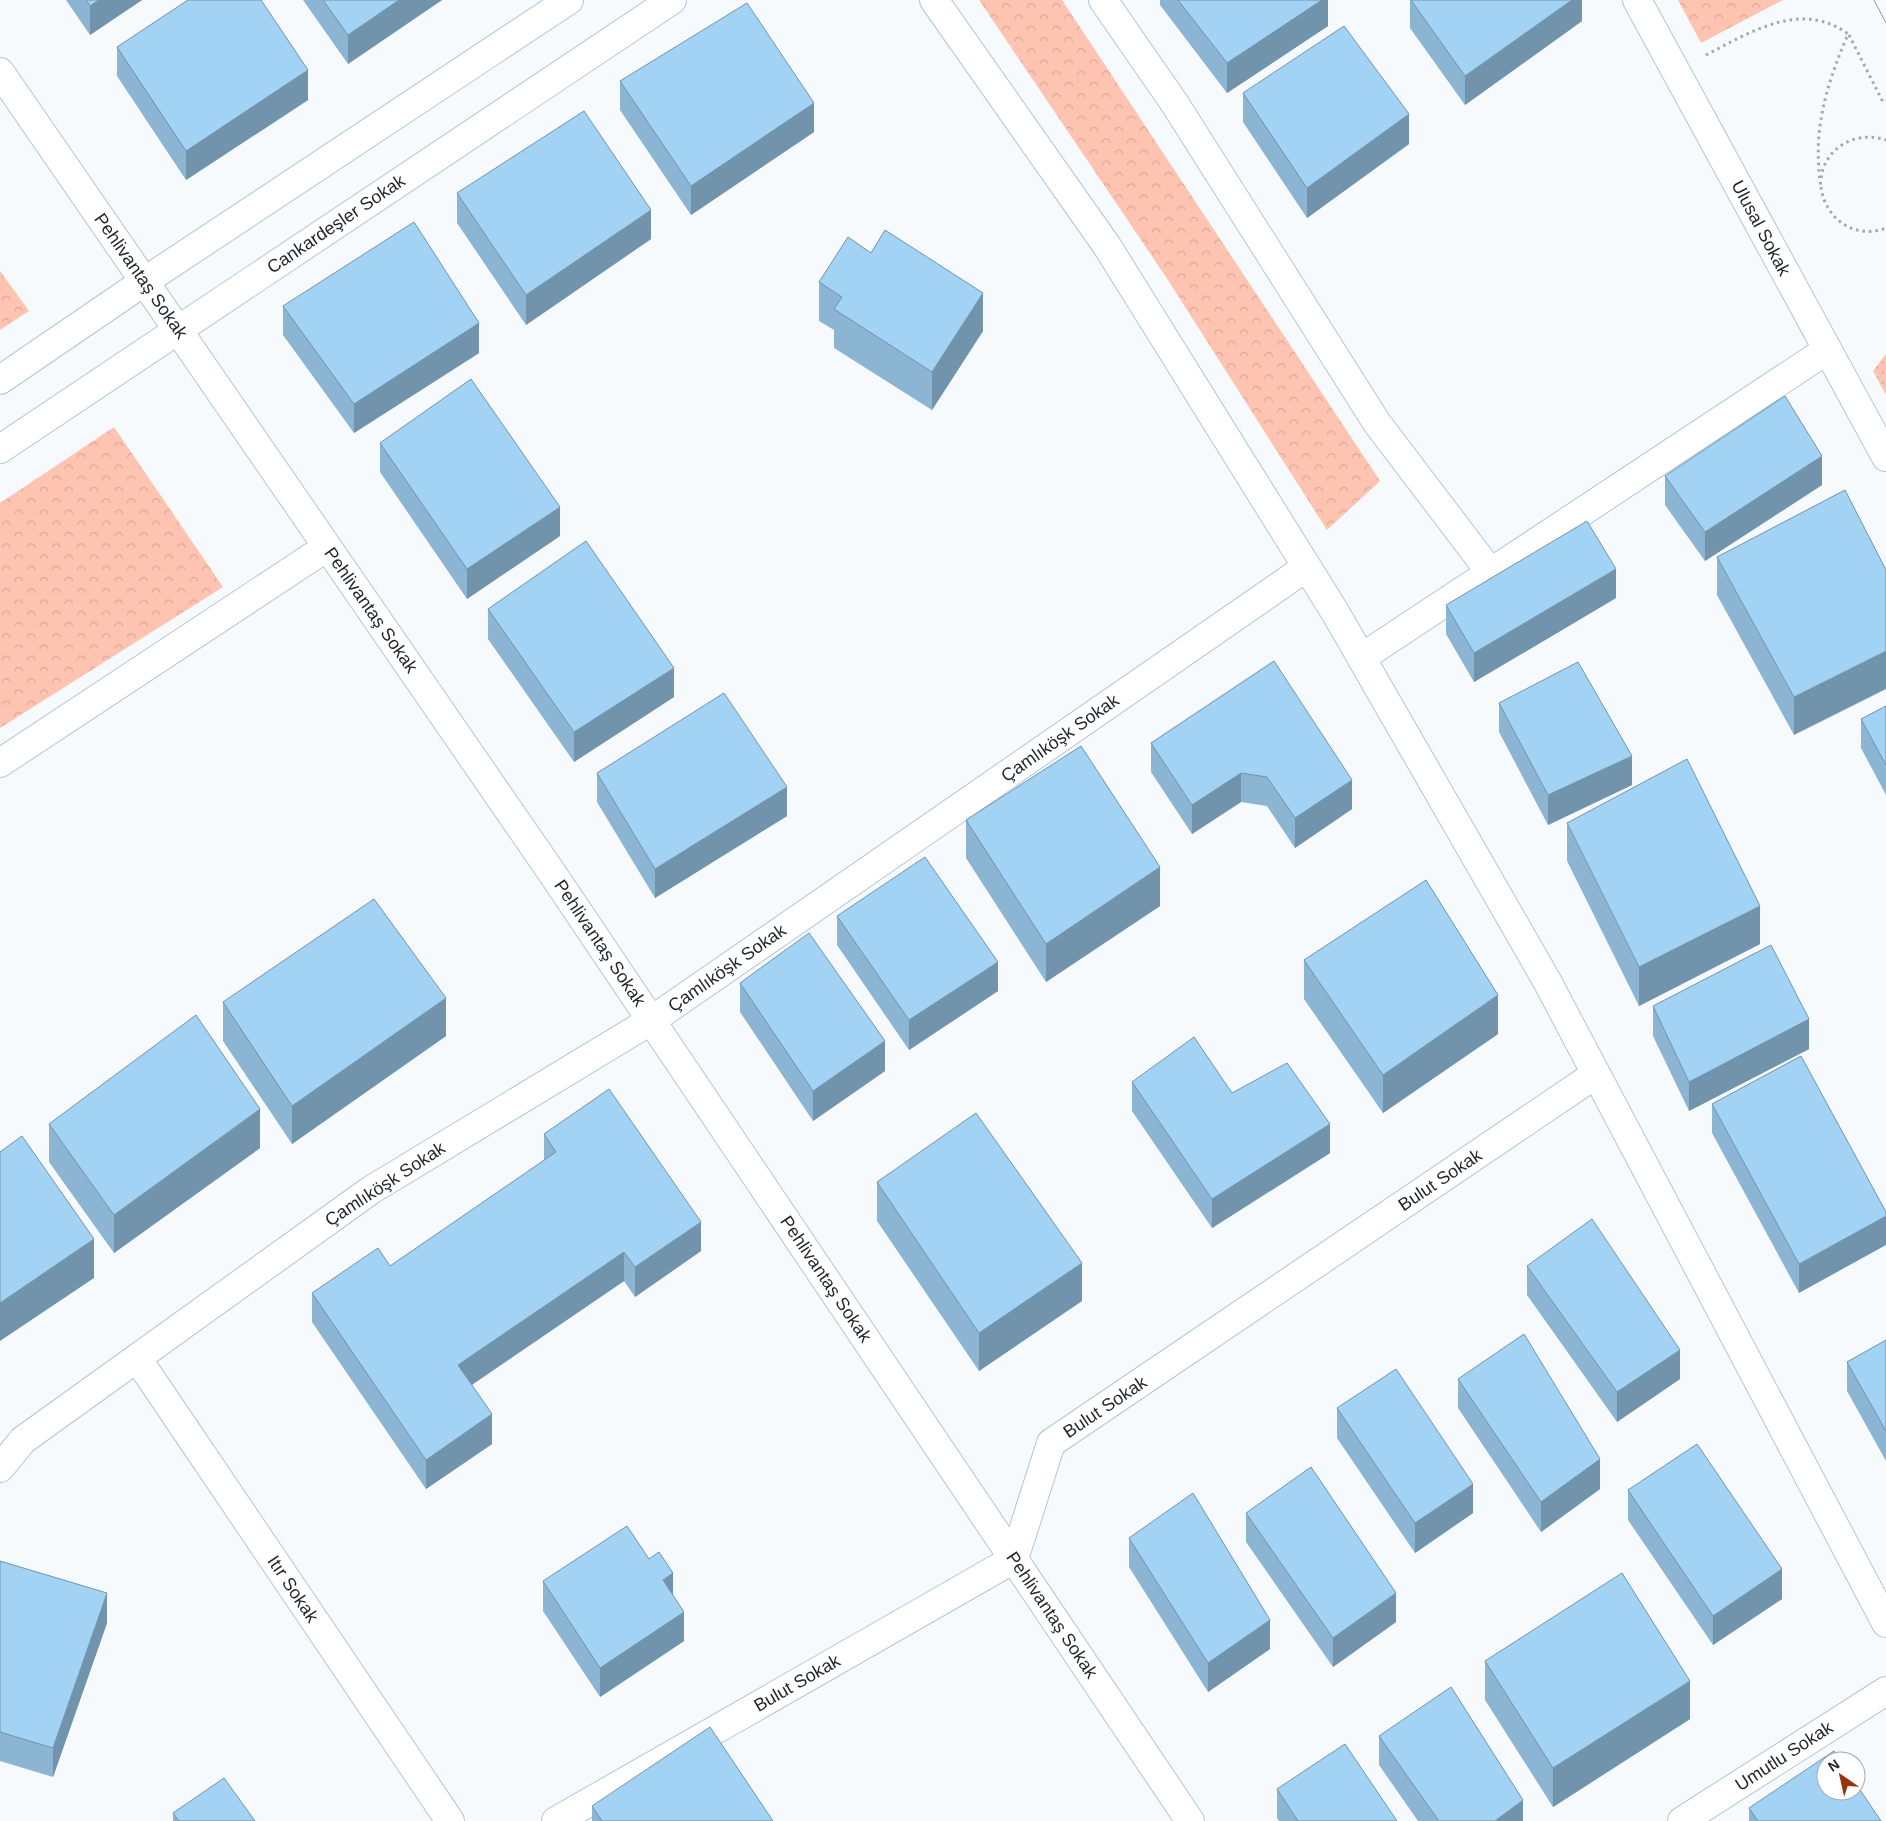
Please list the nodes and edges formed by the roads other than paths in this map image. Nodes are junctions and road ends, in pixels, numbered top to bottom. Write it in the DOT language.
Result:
graph roads {
  1 [pos="569,0"];
  2 [pos="672,0"];
  3 [pos="934,0"];
  4 [pos="1103,0"];
  5 [pos="1637,0"];
  6 [pos="2,79"];
  7 [pos="145,281"];
  8 [pos="178,330"];
  9 [pos="1827,350"];
  10 [pos="0,380"];
  11 [pos="0,449"];
  12 [pos="1886,457"];
  13 [pos="327,547"];
  14 [pos="1307,567"];
  15 [pos="1491,573"];
  16 [pos="1361,658"];
  17 [pos="0,763"];
  18 [pos="652,1020"];
  19 [pos="1596,1074"];
  20 [pos="137,1358"];
  21 [pos="0,1468"];
  22 [pos="1014,1558"];
  23 [pos="1886,1623"];
  24 [pos="1886,1690"];
  25 [pos="450,1821"];
  26 [pos="556,1821"];
  27 [pos="1190,1821"];
  28 [pos="1682,1821"];
  1 -- 7 [label="street"];
  2 -- 8 [label="street, Cankardeşler Sokak"];
  3 -- 14 [label="street"];
  4 -- 15 [label="street"];
  5 -- 9 [label="street, Ulusal Sokak"];
  6 -- 7 [label="street, Pehlivantaş Sokak"];
  7 -- 8 [label="street, Pehlivantaş Sokak"];
  7 -- 10 [label="street"];
  8 -- 11 [label="street, Cankardeşler Sokak"];
  8 -- 13 [label="street, Pehlivantaş Sokak"];
  9 -- 12 [label="street, Ulusal Sokak"];
  9 -- 15 [label="street"];
  13 -- 17 [label="street"];
  13 -- 18 [label="street, Pehlivantaş Sokak"];
  14 -- 16 [label="street"];
  14 -- 18 [label="street, Çamlıköşk Sokak"];
  15 -- 16 [label="street"];
  16 -- 19 [label="street"];
  18 -- 20 [label="street, Çamlıköşk Sokak"];
  18 -- 22 [label="street, Pehlivantaş Sokak"];
  19 -- 22 [label="street, Bulut Sokak"];
  19 -- 23 [label="street"];
  20 -- 21 [label="street, Çamlıköşk Sokak"];
  20 -- 25 [label="street, Itır Sokak"];
  22 -- 26 [label="street, Bulut Sokak"];
  22 -- 27 [label="street, Pehlivantaş Sokak"];
  24 -- 28 [label="street, Umutlu Sokak"];
}
